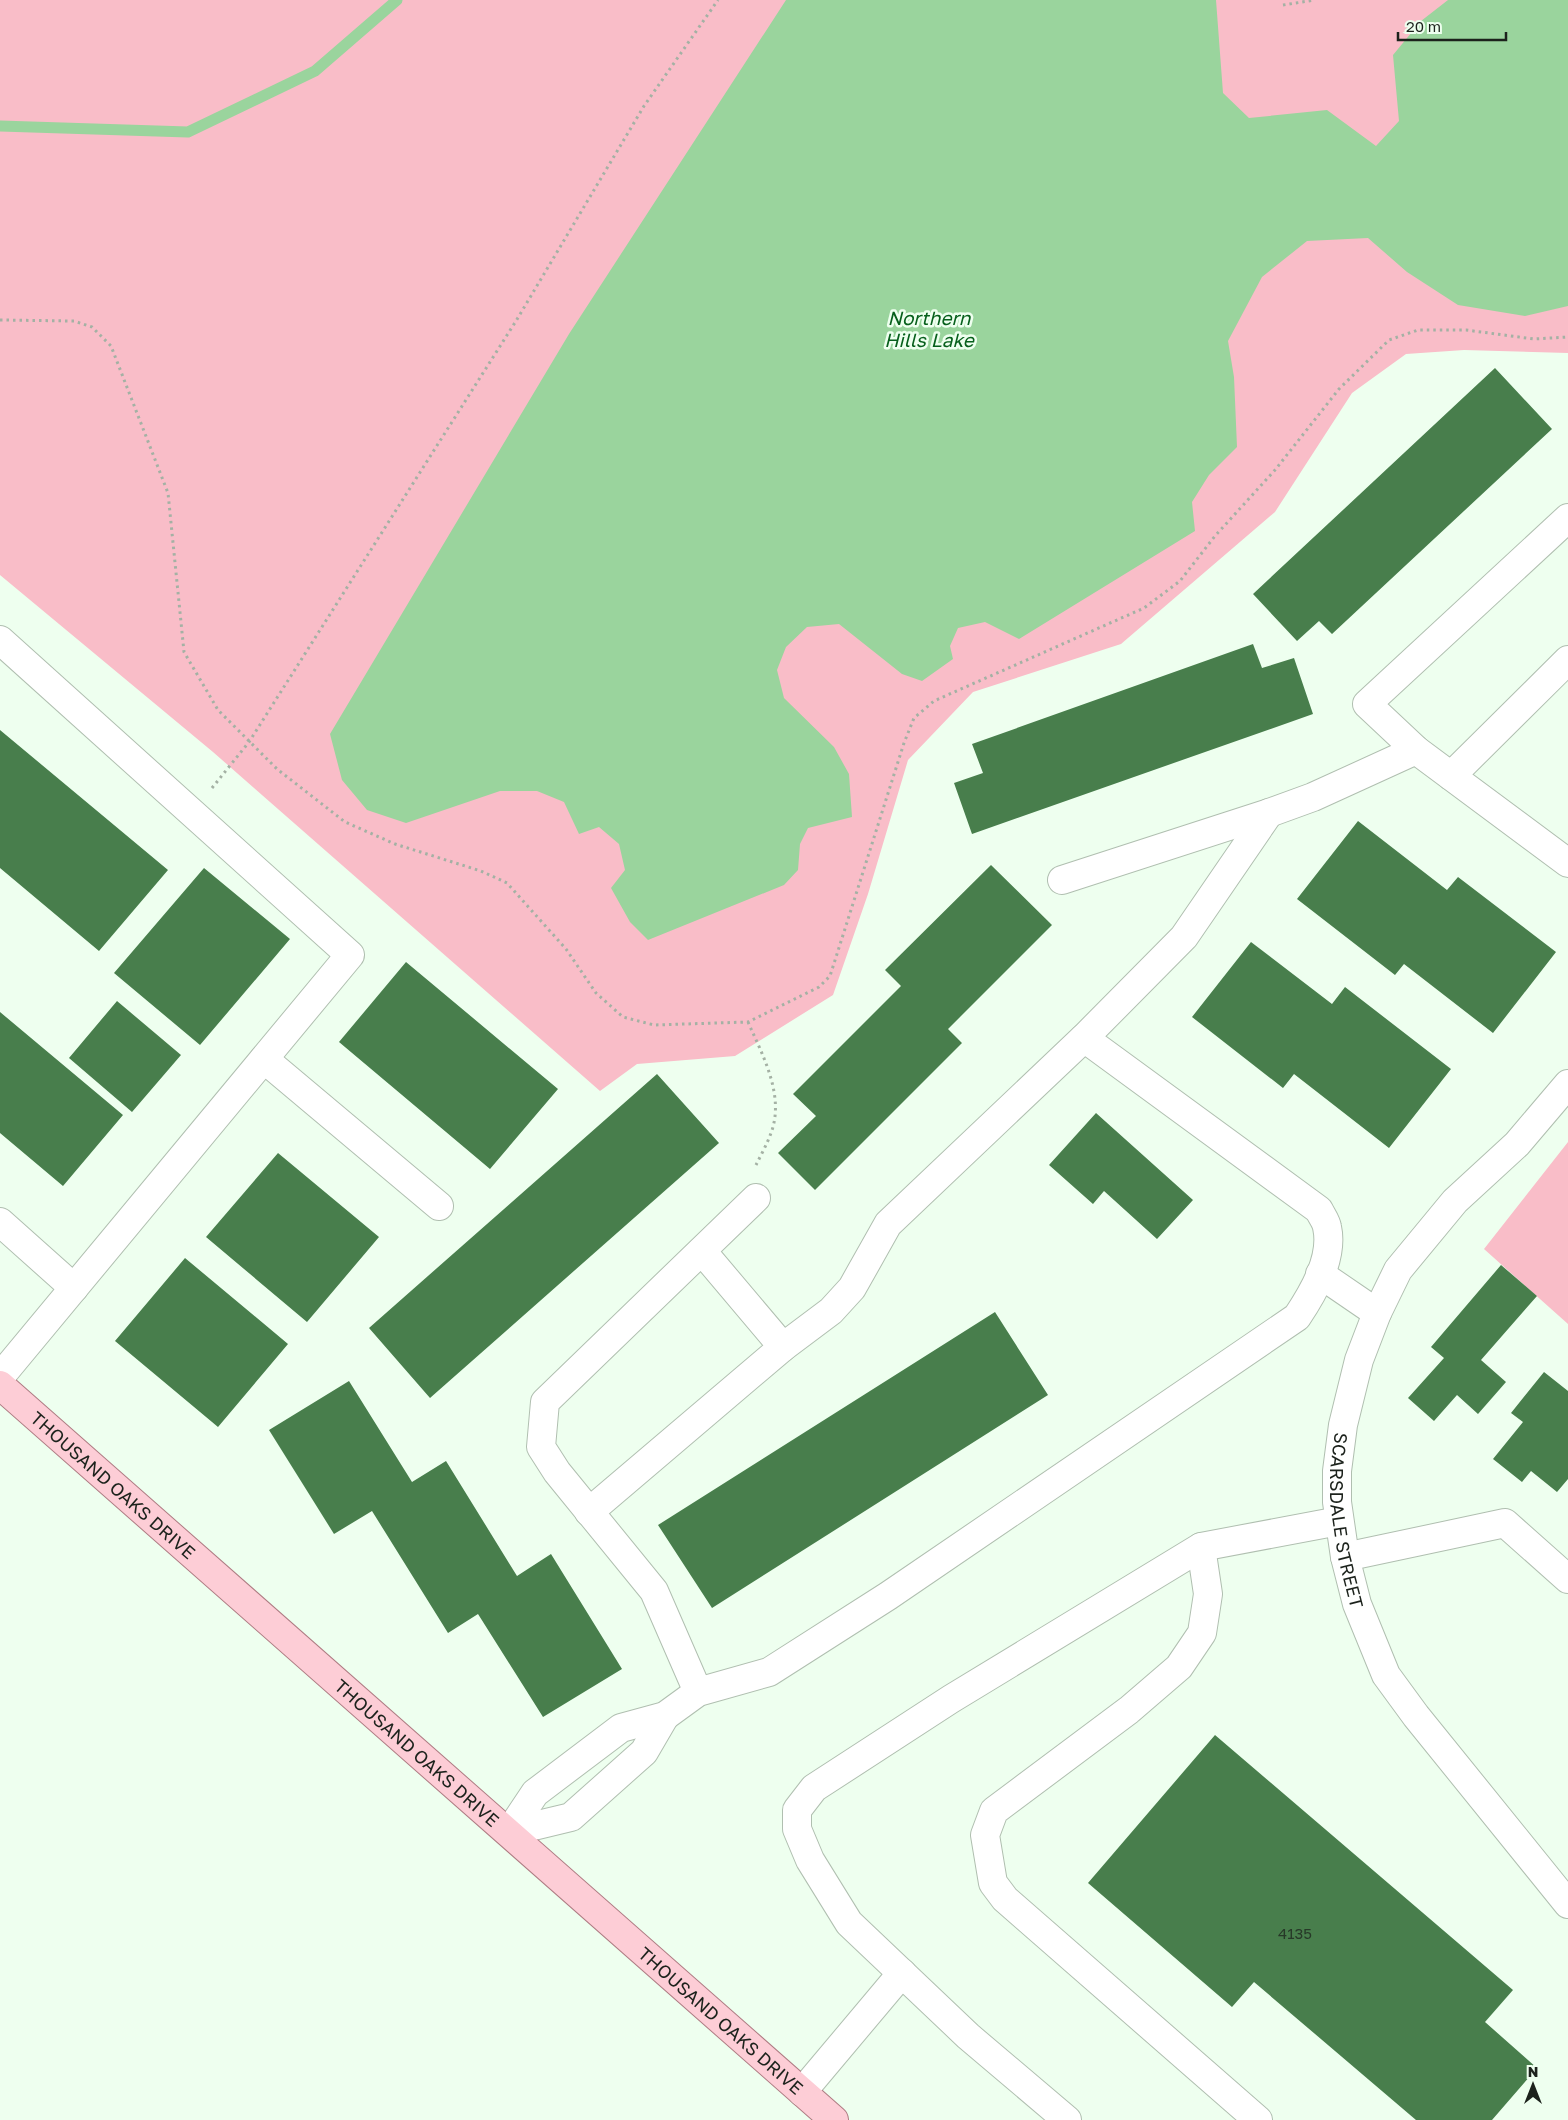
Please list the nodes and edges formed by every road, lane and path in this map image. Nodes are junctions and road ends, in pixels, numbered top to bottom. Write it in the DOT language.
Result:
graph roads {
  1 [pos="718,0"];
  2 [pos="1314,0"];
  3 [pos="1283,5"];
  4 [pos="0,320"];
  5 [pos="1568,337"];
  6 [pos="1568,518"];
  7 [pos="0,640"];
  8 [pos="1568,660"];
  9 [pos="249,742"];
  10 [pos="1416,750"];
  11 [pos="1451,776"];
  12 [pos="192,813"];
  13 [pos="1269,813"];
  14 [pos="1568,863"];
  15 [pos="1062,880"];
  16 [pos="748,1022"];
  17 [pos="1084,1038"];
  18 [pos="264,1059"];
  19 [pos="1568,1084"];
  20 [pos="756,1198"];
  21 [pos="439,1206"];
  22 [pos="0,1222"];
  23 [pos="702,1250"];
  24 [pos="1320,1274"];
  25 [pos="74,1288"];
  26 [pos="1376,1313"];
  27 [pos="782,1347"];
  28 [pos="0,1377"];
  29 [pos="0,1385"];
  30 [pos="589,1512"];
  31 [pos="1340,1521"];
  32 [pos="1201,1547"];
  33 [pos="1345,1557"];
  34 [pos="1568,1579"];
  35 [pos="698,1692"];
  36 [pos="665,1716"];
  37 [pos="509,1832"];
  38 [pos="1568,1904"];
  39 [pos="902,1974"];
  40 [pos="802,2092"];
  41 [pos="834,2120"];
  42 [pos="1067,2120"];
  43 [pos="1258,2120"];
  1 -- 9 [label="path"];
  2 -- 3 [label="path"];
  4 -- 9 [label="path"];
  5 -- 16 [label="path"];
  6 -- 10 [label="street"];
  7 -- 12 [label="street"];
  8 -- 11 [label="street"];
  9 -- 12 [label="path"];
  9 -- 16 [label="path"];
  10 -- 11 [label="street"];
  10 -- 13 [label="street"];
  11 -- 14 [label="street"];
  12 -- 18 [label="street"];
  13 -- 15 [label="street"];
  13 -- 17 [label="street"];
  16 -- 20 [label="path"];
  17 -- 24 [label="street"];
  17 -- 27 [label="street"];
  18 -- 21 [label="street"];
  18 -- 25 [label="street"];
  19 -- 26 [label="street, SCARSDALE STREET"];
  20 -- 23 [label="street"];
  22 -- 25 [label="street"];
  23 -- 27 [label="street"];
  23 -- 30 [label="street"];
  24 -- 26 [label="street"];
  24 -- 35 [label="street"];
  25 -- 28 [label="street"];
  26 -- 31 [label="street, SCARSDALE STREET"];
  27 -- 30 [label="street"];
  29 -- 37 [label="main road, THOUSAND OAKS DRIVE"];
  30 -- 35 [label="street"];
  31 -- 32 [label="street"];
  31 -- 33 [label="street, SCARSDALE STREET"];
  32 -- 39 [label="street"];
  32 -- 43 [label="street"];
  33 -- 34 [label="street"];
  33 -- 38 [label="street, SCARSDALE STREET"];
  35 -- 36 [label="street"];
  36 -- 37 [label="street"];
  36 -- 37 [label="street"];
  37 -- 40 [label="main road, THOUSAND OAKS DRIVE"];
  39 -- 40 [label="street"];
  39 -- 42 [label="street"];
  40 -- 41 [label="main road, THOUSAND OAKS DRIVE"];
}
